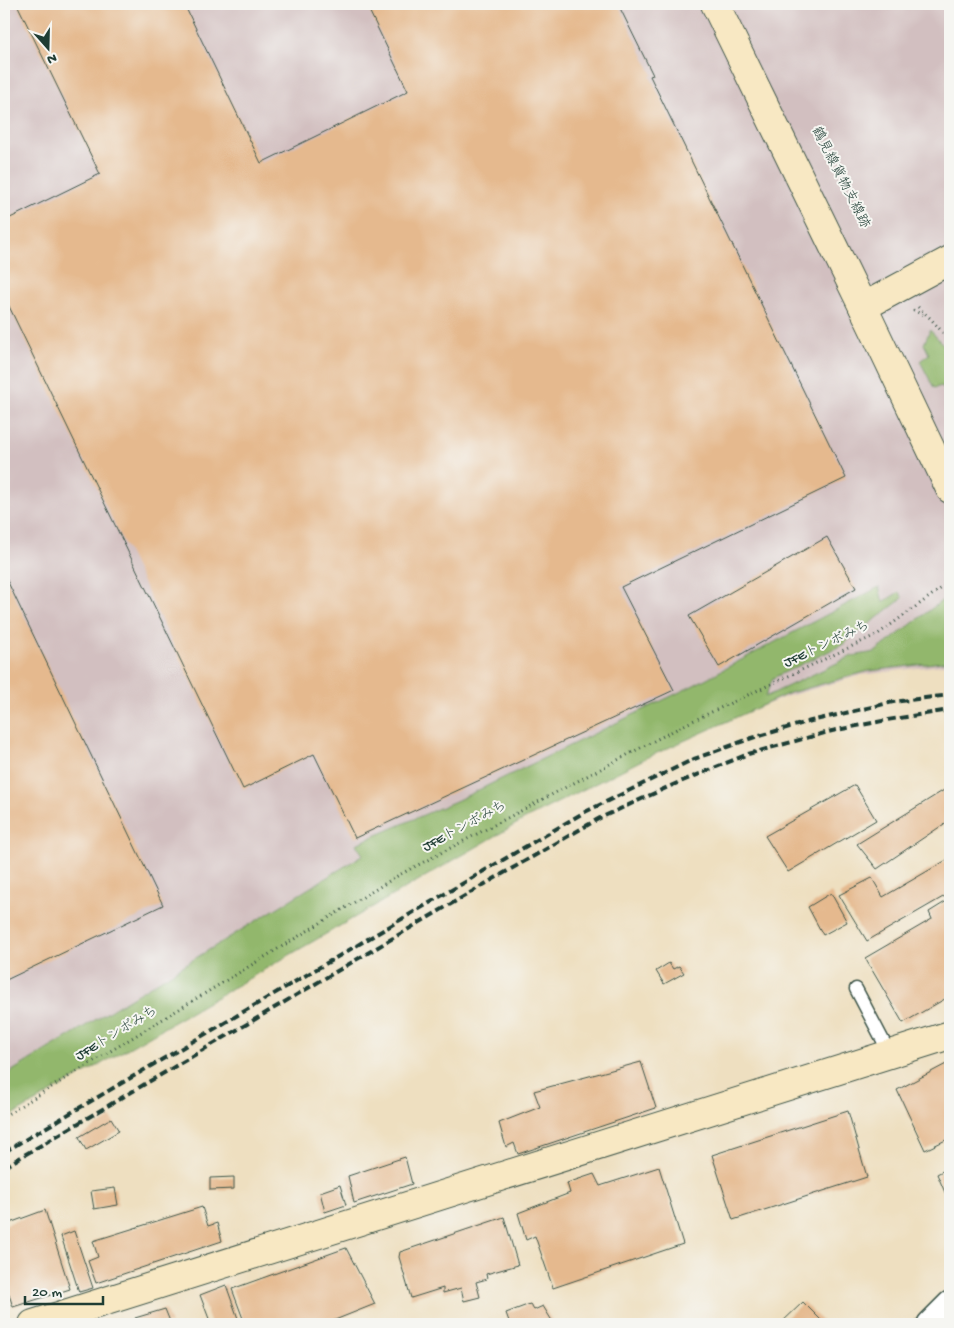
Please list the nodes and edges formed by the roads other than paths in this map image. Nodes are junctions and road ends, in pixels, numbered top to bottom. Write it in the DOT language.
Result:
graph roads {
  1 [pos="715,4"];
  2 [pos="950,260"];
  3 [pos="863,307"];
  4 [pos="950,489"];
  5 [pos="856,989"];
  6 [pos="950,1035"];
  7 [pos="890,1054"];
  8 [pos="950,1304"];
  9 [pos="33,1324"];
  10 [pos="930,1324"];
  1 -- 3 [label="street"];
  2 -- 3 [label="street"];
  3 -- 4 [label="street"];
  5 -- 7 [label="lane"];
  6 -- 7 [label="street"];
  7 -- 9 [label="street"];
  8 -- 10 [label="street"];
}
